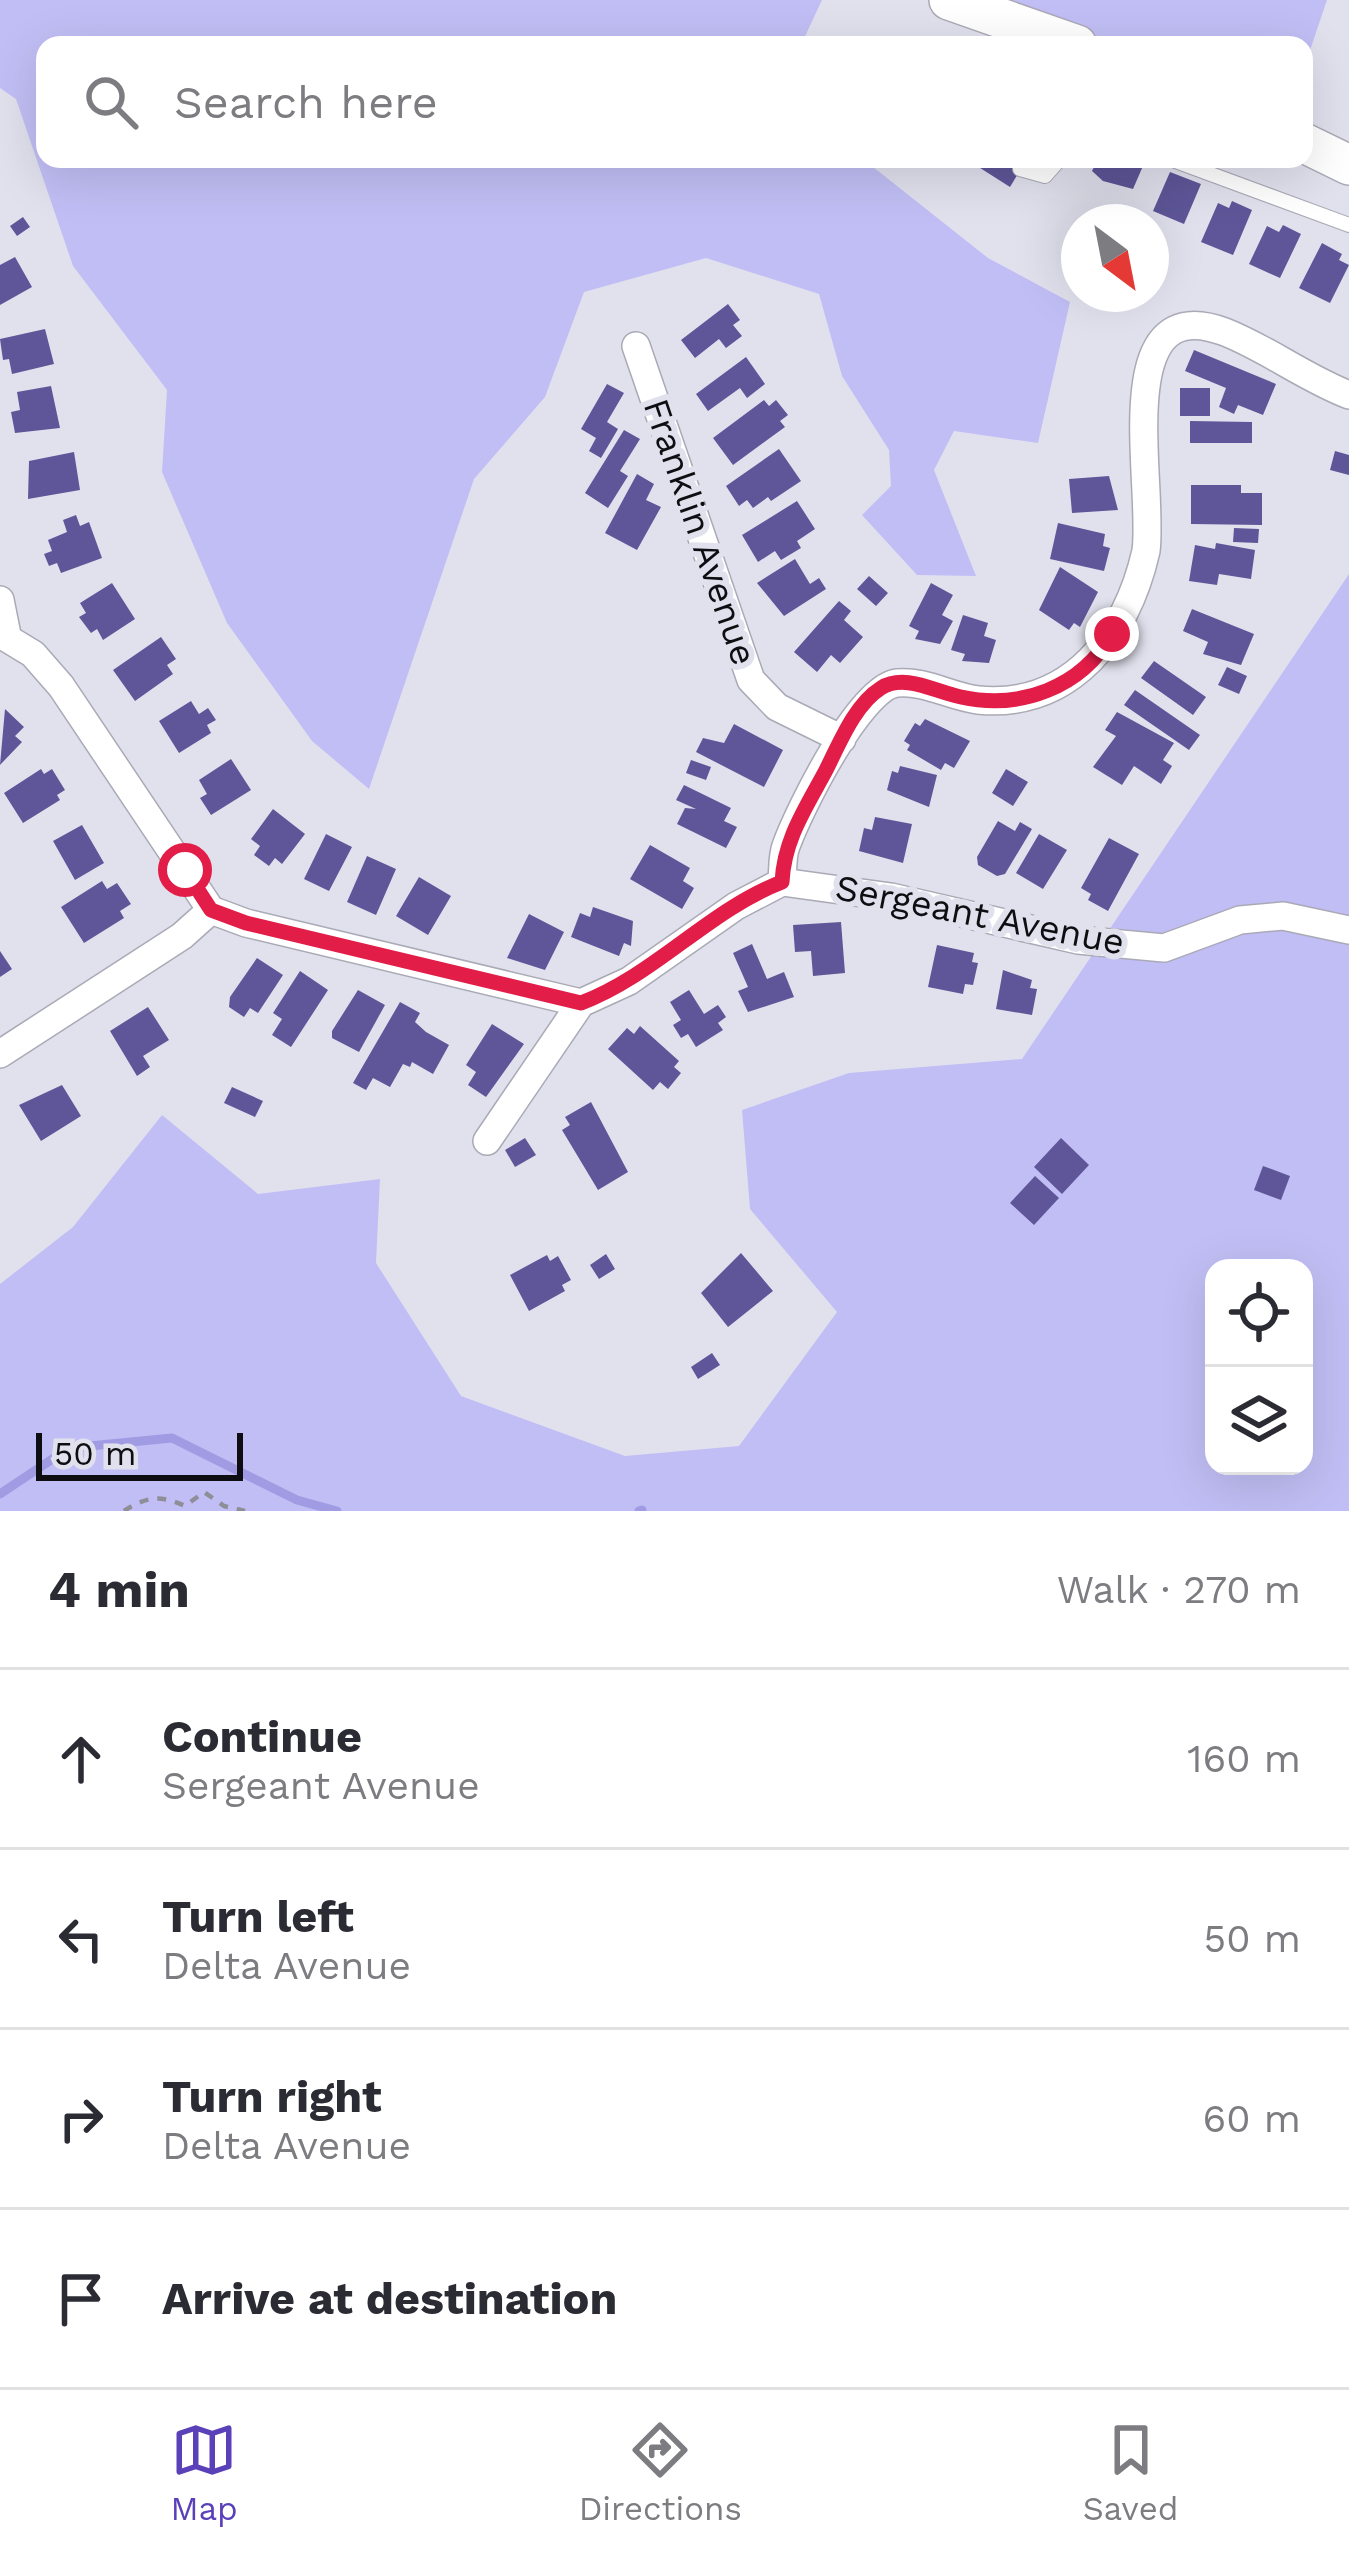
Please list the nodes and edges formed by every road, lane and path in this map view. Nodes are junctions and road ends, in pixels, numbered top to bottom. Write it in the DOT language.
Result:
graph roads {
  1 [pos="949,0"];
  2 [pos="1051,36"];
  3 [pos="1313,147"];
  4 [pos="1349,164"];
  5 [pos="1053,168"];
  6 [pos="1194,168"];
  7 [pos="1020,170"];
  8 [pos="1349,225"];
  9 [pos="636,346"];
  10 [pos="1349,395"];
  11 [pos="0,600"];
  12 [pos="3,634"];
  13 [pos="842,740"];
  14 [pos="782,882"];
  15 [pos="211,910"];
  16 [pos="1349,930"];
  17 [pos="581,1003"];
  18 [pos="0,1054"];
  19 [pos="487,1141"];
  20 [pos="124,1511"];
  21 [pos="245,1511"];
  1 -- 2 [label="street"];
  3 -- 4 [label="street"];
  5 -- 7 [label="lane"];
  6 -- 8 [label="lane"];
  9 -- 13 [label="street, Franklin Avenue"];
  10 -- 13 [label="street"];
  11 -- 12 [label="street"];
  12 -- 15 [label="street"];
  13 -- 14 [label="street"];
  14 -- 16 [label="street, Sergeant Avenue"];
  14 -- 17 [label="street, Sergeant Avenue"];
  15 -- 17 [label="street"];
  15 -- 18 [label="street"];
  17 -- 19 [label="street"];
  20 -- 21 [label="path"];
}
